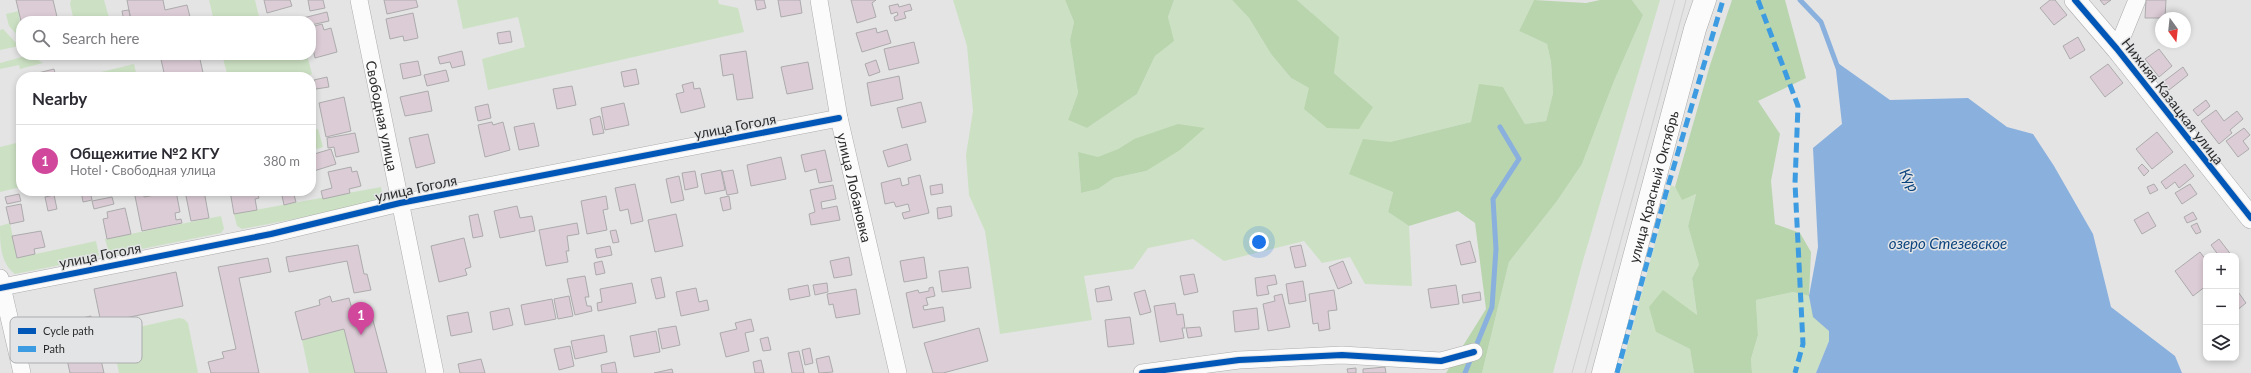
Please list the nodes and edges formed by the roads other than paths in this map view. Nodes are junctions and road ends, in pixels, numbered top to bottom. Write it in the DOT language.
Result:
graph roads {
  1 [pos="359,0"];
  2 [pos="819,0"];
  3 [pos="1705,0"];
  4 [pos="2075,0"];
  5 [pos="2137,0"];
  6 [pos="2117,49"];
  7 [pos="839,118"];
  8 [pos="400,203"];
  9 [pos="2251,218"];
  10 [pos="1,285"];
  11 [pos="10,323"];
  12 [pos="1474,352"];
  13 [pos="20,363"];
  14 [pos="22,373"];
  15 [pos="435,373"];
  16 [pos="898,373"];
  17 [pos="1142,373"];
  18 [pos="1603,373"];
  1 -- 8 [label="street, Свободная улица"];
  2 -- 7 [label="street, улица Лобановка"];
  3 -- 18 [label="main road, улица Красный Октябрь"];
  4 -- 6 [label="street, Нижняя Казацкая улица"];
  5 -- 6 [label="street"];
  6 -- 9 [label="street, Нижняя Казацкая улица"];
  7 -- 8 [label="street, улица Гоголя"];
  7 -- 16 [label="street, улица Лобановка"];
  8 -- 10 [label="street, улица Гоголя"];
  8 -- 15 [label="street, Свободная улица"];
  10 -- 11 [label="street"];
  12 -- 17 [label="street"];
  13 -- 14 [label="street"];
}
